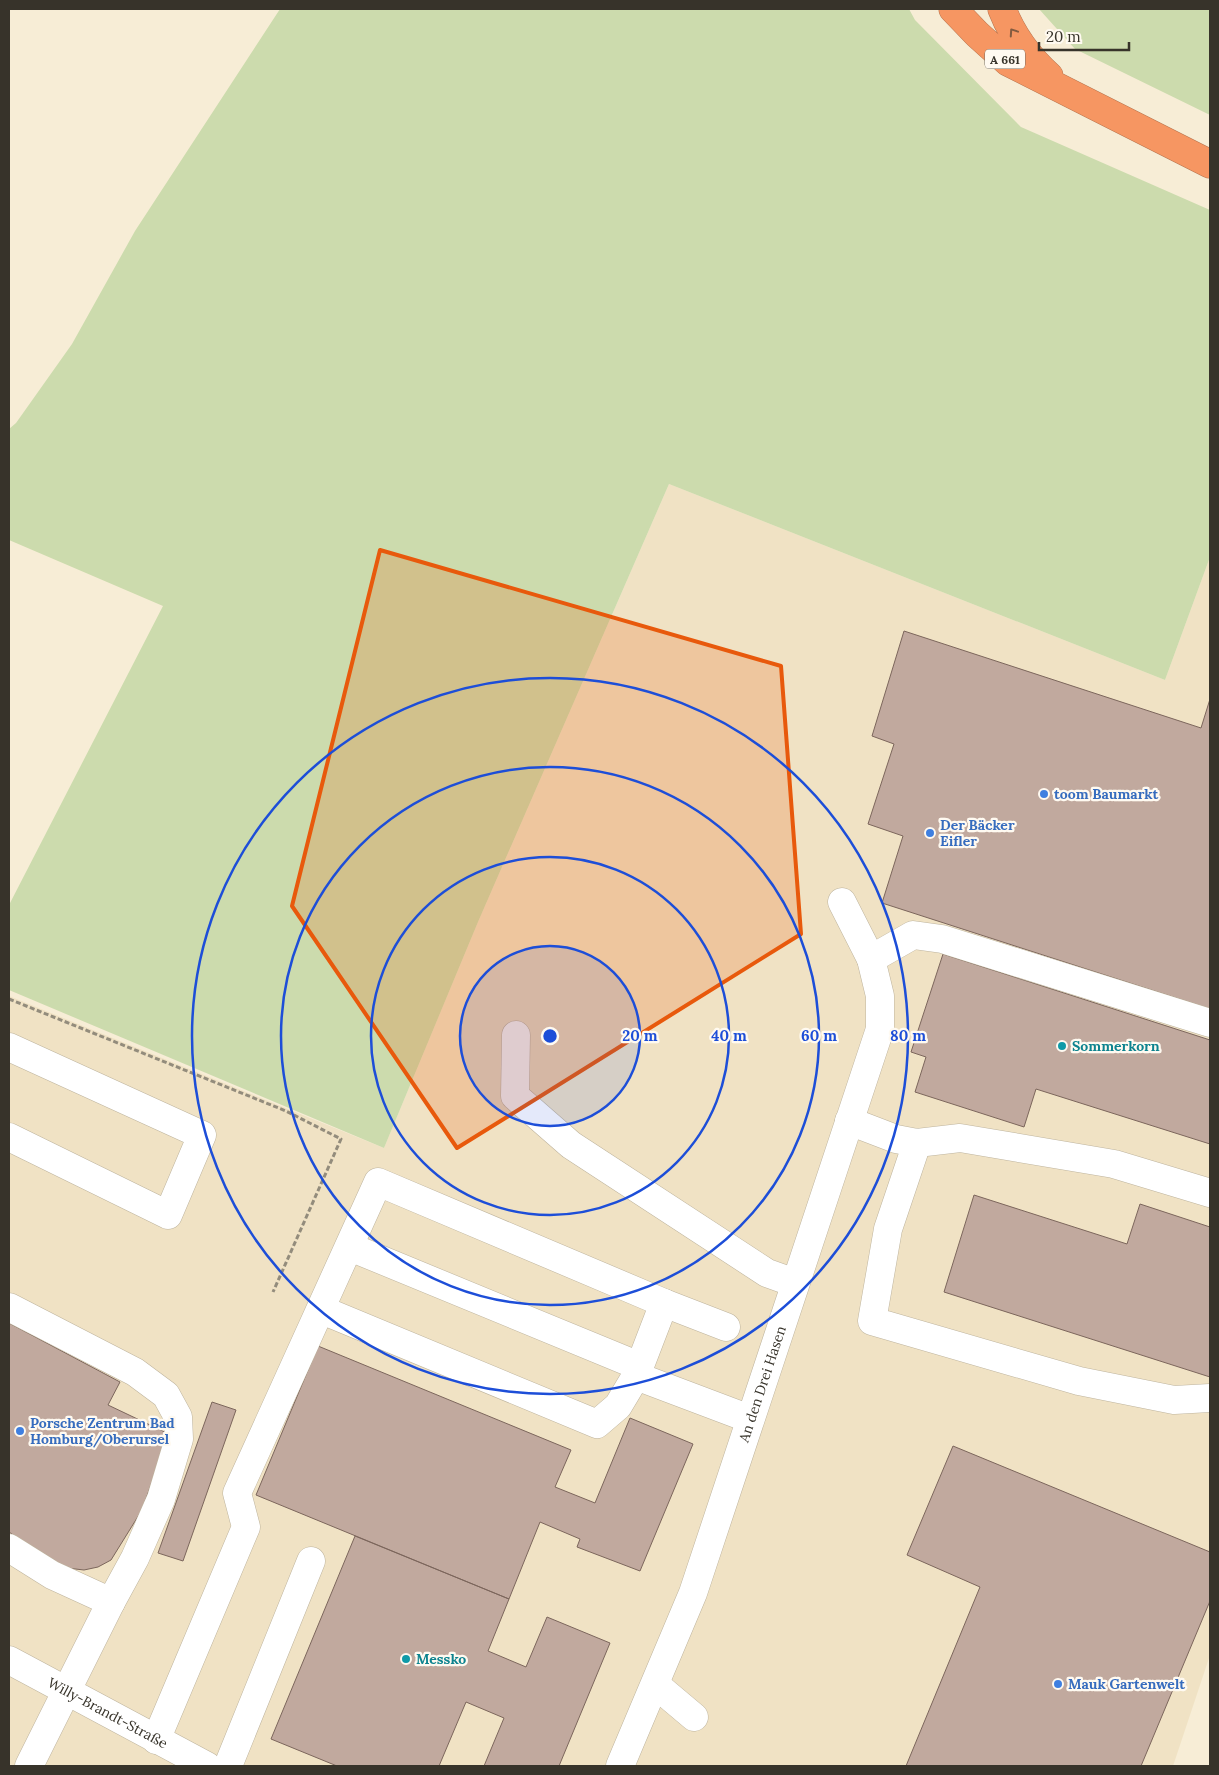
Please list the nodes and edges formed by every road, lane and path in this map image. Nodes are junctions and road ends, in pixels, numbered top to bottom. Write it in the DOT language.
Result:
graph roads {
  1 [pos="953,9"];
  2 [pos="1002,9"];
  3 [pos="1069,94"];
  4 [pos="1210,164"];
  5 [pos="842,902"];
  6 [pos="871,959"];
  7 [pos="1210,1023"];
  8 [pos="516,1036"];
  9 [pos="9,1047"];
  10 [pos="849,1121"];
  11 [pos="9,1137"];
  12 [pos="917,1143"];
  13 [pos="1210,1193"];
  14 [pos="350,1247"];
  15 [pos="795,1283"];
  16 [pos="664,1303"];
  17 [pos="9,1307"];
  18 [pos="322,1310"];
  19 [pos="726,1327"];
  20 [pos="638,1371"];
  21 [pos="1210,1398"];
  22 [pos="750,1419"];
  23 [pos="9,1548"];
  24 [pos="310,1561"];
  25 [pos="111,1602"];
  26 [pos="9,1660"];
  27 [pos="656,1685"];
  28 [pos="68,1690"];
  29 [pos="694,1717"];
  30 [pos="156,1740"];
  31 [pos="29,1766"];
  32 [pos="207,1766"];
  33 [pos="228,1766"];
  34 [pos="620,1766"];
  1 -- 3 [label="highway, A 661"];
  3 -- 2 [label="highway, one-way"];
  3 -- 4 [label="highway"];
  5 -- 6 [label="street, An den Drei Hasen"];
  6 -- 7 [label="street"];
  6 -- 10 [label="street, An den Drei Hasen"];
  8 -- 15 [label="street"];
  9 -- 11 [label="street"];
  10 -- 12 [label="street"];
  10 -- 15 [label="street, An den Drei Hasen"];
  12 -- 13 [label="street"];
  12 -- 21 [label="street"];
  14 -- 16 [label="street"];
  14 -- 18 [label="street"];
  14 -- 20 [label="street"];
  15 -- 22 [label="street, An den Drei Hasen"];
  16 -- 19 [label="street"];
  16 -- 20 [label="street"];
  17 -- 25 [label="street"];
  18 -- 20 [label="street"];
  18 -- 30 [label="street"];
  20 -- 22 [label="street"];
  22 -- 27 [label="street, An den Drei Hasen"];
  23 -- 25 [label="street"];
  24 -- 33 [label="street"];
  25 -- 28 [label="street"];
  26 -- 28 [label="street, Willy-Brandt-Straße"];
  27 -- 29 [label="street"];
  27 -- 34 [label="street, An den Drei Hasen"];
  28 -- 30 [label="street, Willy-Brandt-Straße"];
  28 -- 31 [label="street"];
  30 -- 32 [label="street, Willy-Brandt-Straße"];
}
